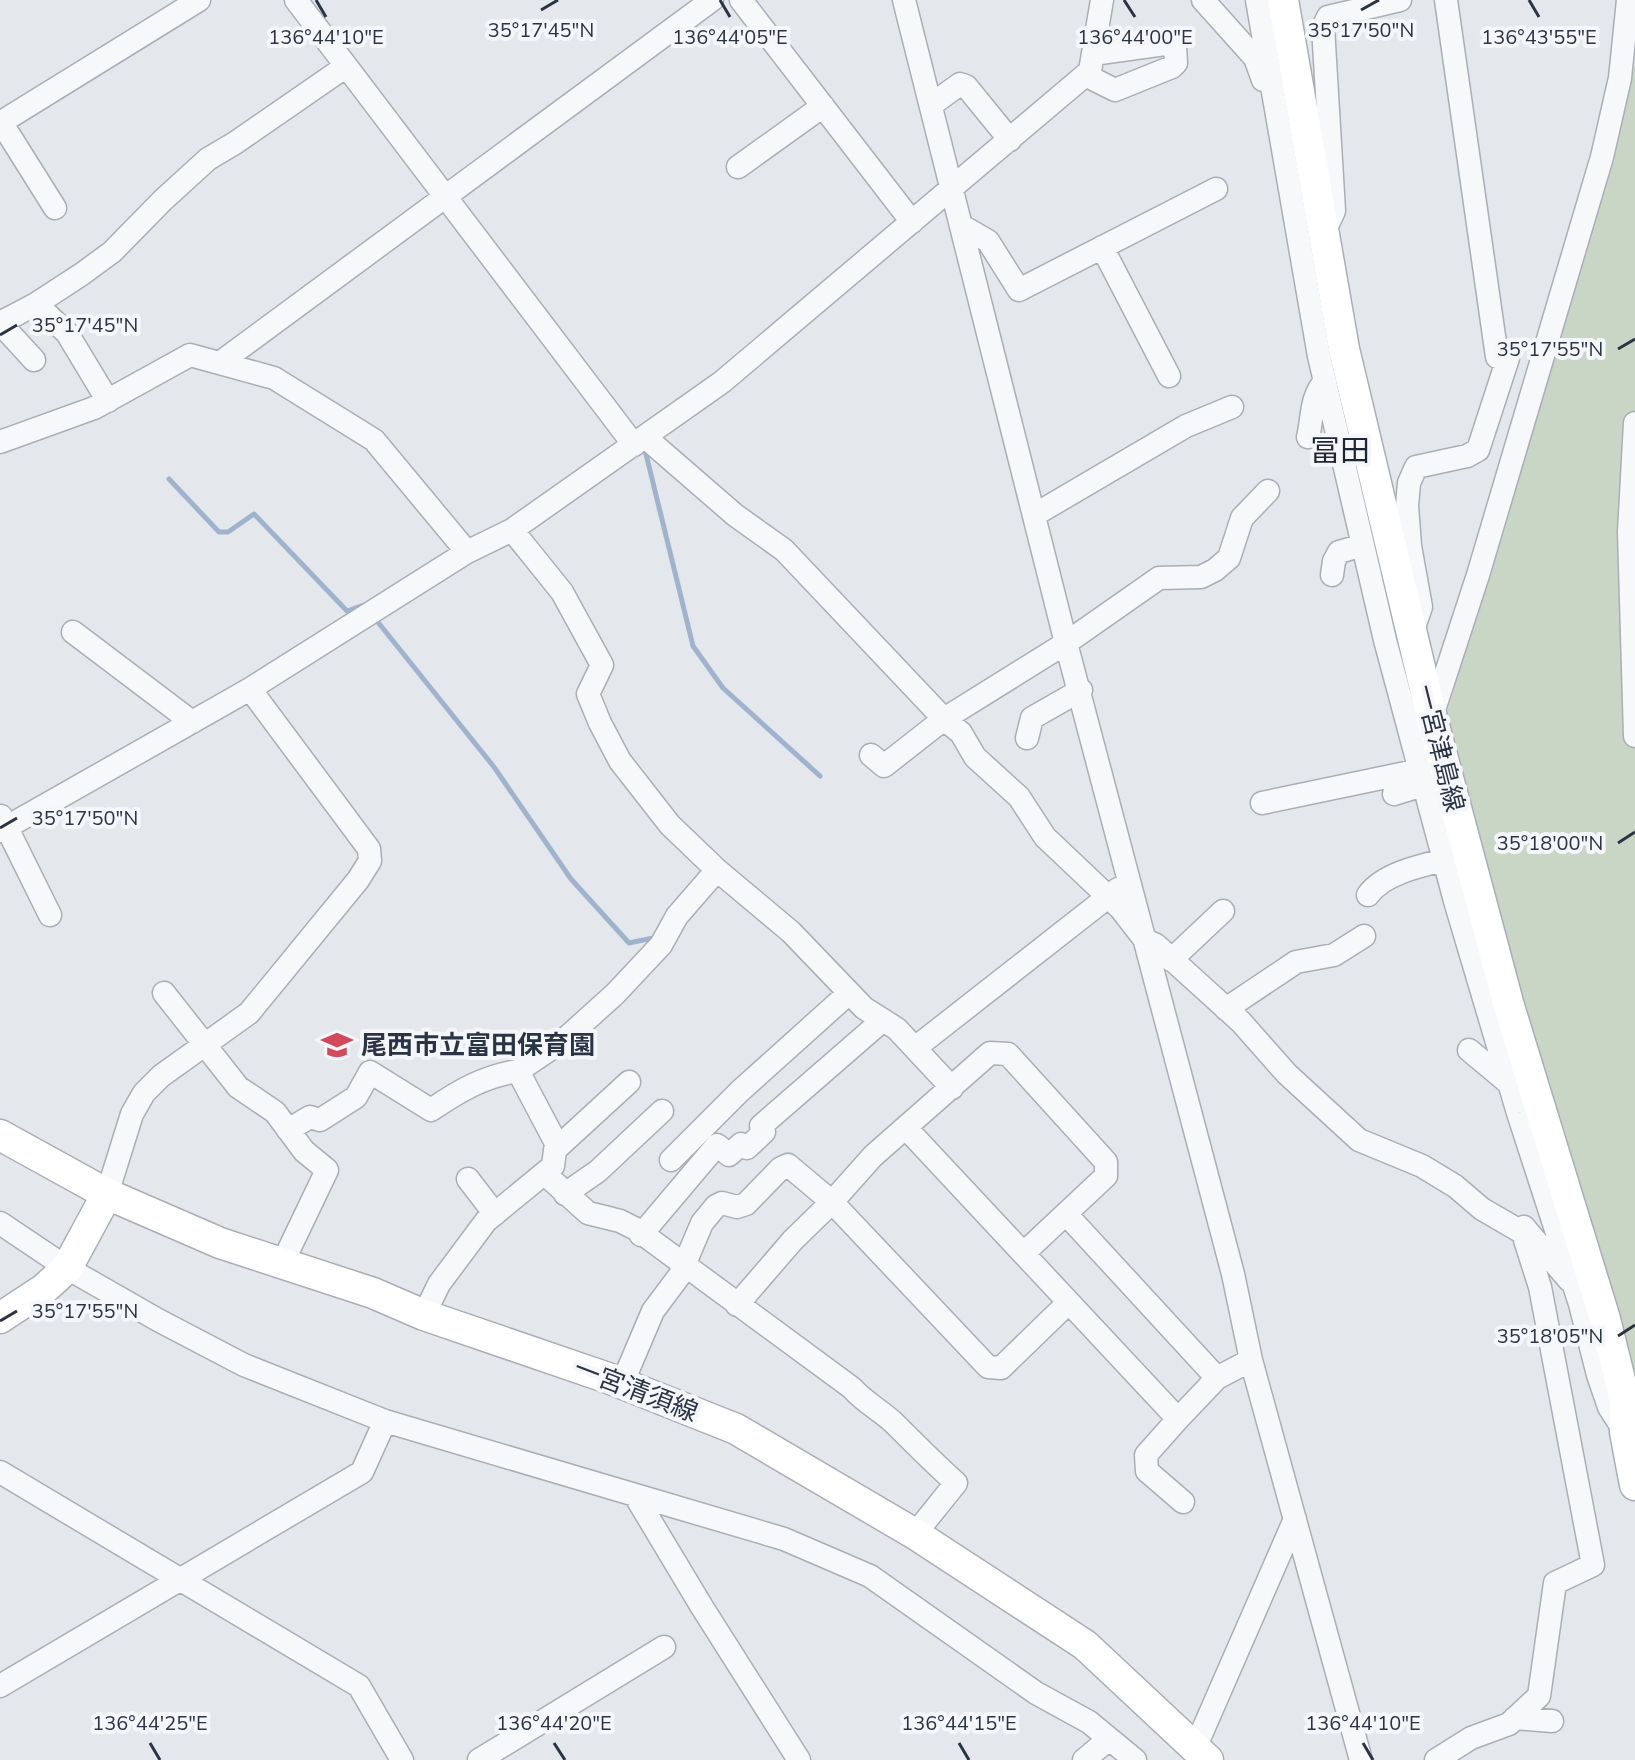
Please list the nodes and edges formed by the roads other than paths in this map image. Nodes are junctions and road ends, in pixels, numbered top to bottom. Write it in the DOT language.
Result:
graph roads {
  1 [pos="199,0"];
  2 [pos="296,0"];
  3 [pos="712,0"];
  4 [pos="741,0"];
  5 [pos="904,0"];
  6 [pos="1102,0"];
  7 [pos="1203,0"];
  8 [pos="1257,0"];
  9 [pos="1283,0"];
  10 [pos="1400,0"];
  11 [pos="1446,0"];
  12 [pos="1628,0"];
  13 [pos="1089,64"];
  14 [pos="345,67"];
  15 [pos="1273,88"];
  16 [pos="931,105"];
  17 [pos="823,106"];
  18 [pos="0,122"];
  19 [pos="1010,140"];
  20 [pos="738,167"];
  21 [pos="952,189"];
  22 [pos="1216,189"];
  23 [pos="443,197"];
  24 [pos="55,208"];
  25 [pos="912,222"];
  26 [pos="962,226"];
  27 [pos="1324,233"];
  28 [pos="1102,247"];
  29 [pos="36,304"];
  30 [pos="34,360"];
  31 [pos="221,362"];
  32 [pos="1169,376"];
  33 [pos="1325,381"];
  34 [pos="108,401"];
  35 [pos="1232,407"];
  36 [pos="1635,423"];
  37 [pos="1308,437"];
  38 [pos="639,441"];
  39 [pos="0,442"];
  40 [pos="1268,491"];
  41 [pos="1036,514"];
  42 [pos="512,530"];
  43 [pos="1363,545"];
  44 [pos="467,552"];
  45 [pos="1332,575"];
  46 [pos="73,632"];
  47 [pos="1412,633"];
  48 [pos="1066,643"];
  49 [pos="250,689"];
  50 [pos="1081,690"];
  51 [pos="1432,718"];
  52 [pos="944,719"];
  53 [pos="192,722"];
  54 [pos="1635,736"];
  55 [pos="1027,738"];
  56 [pos="871,755"];
  57 [pos="1422,777"];
  58 [pos="1394,794"];
  59 [pos="1262,803"];
  60 [pos="3,824"];
  61 [pos="1444,860"];
  62 [pos="717,870"];
  63 [pos="1128,880"];
  64 [pos="1368,895"];
  65 [pos="1107,897"];
  66 [pos="1223,911"];
  67 [pos="50,915"];
  68 [pos="1364,936"];
  69 [pos="1145,940"];
  70 [pos="1171,960"];
  71 [pos="164,993"];
  72 [pos="849,993"];
  73 [pos="1226,1009"];
  74 [pos="883,1020"];
  75 [pos="207,1045"];
  76 [pos="915,1048"];
  77 [pos="1469,1050"];
  78 [pos="518,1071"];
  79 [pos="629,1082"];
  80 [pos="1511,1085"];
  81 [pos="952,1088"];
  82 [pos="662,1111"];
  83 [pos="906,1128"];
  84 [pos="288,1130"];
  85 [pos="0,1135"];
  86 [pos="556,1149"];
  87 [pos="671,1160"];
  88 [pos="546,1175"];
  89 [pos="468,1179"];
  90 [pos="107,1194"];
  91 [pos="565,1194"];
  92 [pos="832,1202"];
  93 [pos="495,1214"];
  94 [pos="1066,1214"];
  95 [pos="0,1223"];
  96 [pos="1525,1234"];
  97 [pos="641,1235"];
  98 [pos="1024,1253"];
  99 [pos="282,1264"];
  100 [pos="685,1265"];
  101 [pos="67,1268"];
  102 [pos="1573,1283"];
  103 [pos="1068,1303"];
  104 [pos="737,1305"];
  105 [pos="424,1315"];
  106 [pos="0,1318"];
  107 [pos="1251,1360"];
  108 [pos="1217,1378"];
  109 [pos="622,1384"];
  110 [pos="1178,1419"];
  111 [pos="385,1421"];
  112 [pos="1625,1432"];
  113 [pos="0,1472"];
  114 [pos="1635,1485"];
  115 [pos="636,1497"];
  116 [pos="1183,1502"];
  117 [pos="1295,1519"];
  118 [pos="915,1534"];
  119 [pos="181,1580"];
  120 [pos="664,1647"];
  121 [pos="0,1686"];
  122 [pos="1515,1718"];
  123 [pos="1552,1721"];
  124 [pos="1109,1739"];
  125 [pos="1202,1754"];
  126 [pos="402,1760"];
  127 [pos="479,1760"];
  128 [pos="799,1760"];
  129 [pos="1084,1760"];
  130 [pos="1135,1760"];
  131 [pos="1361,1760"];
  132 [pos="1436,1760"];
  1 -- 18 [label="street"];
  2 -- 14 [label="street"];
  3 -- 23 [label="street"];
  4 -- 17 [label="street"];
  5 -- 16 [label="street"];
  6 -- 13 [label="street"];
  7 -- 15 [label="street"];
  8 -- 15 [label="street"];
  9 -- 27 [label="main road, 一宮津島線"];
  10 -- 27 [label="street"];
  11 -- 47 [label="street"];
  12 -- 51 [label="street"];
  13 -- 13 [label="street"];
  13 -- 19 [label="street"];
  14 -- 23 [label="street"];
  14 -- 29 [label="street"];
  15 -- 33 [label="street"];
  16 -- 19 [label="street"];
  16 -- 21 [label="street"];
  17 -- 20 [label="street"];
  17 -- 25 [label="street"];
  18 -- 24 [label="street"];
  19 -- 21 [label="street"];
  21 -- 25 [label="street"];
  21 -- 26 [label="street"];
  22 -- 28 [label="street"];
  23 -- 31 [label="street"];
  23 -- 38 [label="street"];
  25 -- 38 [label="street"];
  26 -- 28 [label="street"];
  26 -- 41 [label="street"];
  27 -- 47 [label="main road, 一宮津島線"];
  28 -- 32 [label="street"];
  29 -- 30 [label="street"];
  29 -- 34 [label="street"];
  31 -- 34 [label="street"];
  31 -- 44 [label="street"];
  33 -- 37 [label="street"];
  33 -- 43 [label="street"];
  34 -- 39 [label="street"];
  35 -- 41 [label="street"];
  36 -- 54 [label="street"];
  38 -- 42 [label="street"];
  38 -- 52 [label="street"];
  40 -- 48 [label="street"];
  41 -- 48 [label="street"];
  42 -- 44 [label="street"];
  42 -- 62 [label="street"];
  43 -- 45 [label="street"];
  43 -- 57 [label="street"];
  44 -- 49 [label="street"];
  46 -- 53 [label="street"];
  47 -- 51 [label="main road, 一宮津島線"];
  48 -- 50 [label="street"];
  48 -- 52 [label="street"];
  49 -- 53 [label="street"];
  49 -- 75 [label="street"];
  50 -- 55 [label="street"];
  50 -- 63 [label="street"];
  51 -- 112 [label="main road, 一宮津島線"];
  52 -- 56 [label="street"];
  52 -- 65 [label="street"];
  53 -- 60 [label="street"];
  57 -- 58 [label="street"];
  57 -- 59 [label="street"];
  57 -- 61 [label="street"];
  60 -- 67 [label="street"];
  61 -- 64 [label="street"];
  61 -- 80 [label="street"];
  62 -- 72 [label="street"];
  62 -- 78 [label="street"];
  63 -- 65 [label="street"];
  63 -- 69 [label="street"];
  65 -- 69 [label="street"];
  65 -- 76 [label="street"];
  66 -- 70 [label="street"];
  68 -- 73 [label="street"];
  69 -- 70 [label="street"];
  69 -- 107 [label="street"];
  70 -- 73 [label="street"];
  71 -- 75 [label="street"];
  72 -- 74 [label="street"];
  72 -- 87 [label="street"];
  73 -- 96 [label="street"];
  74 -- 76 [label="street"];
  74 -- 97 [label="street"];
  75 -- 84 [label="street"];
  75 -- 90 [label="street"];
  76 -- 81 [label="street"];
  77 -- 80 [label="street"];
  78 -- 84 [label="street"];
  78 -- 86 [label="street"];
  79 -- 86 [label="street"];
  80 -- 102 [label="street"];
  81 -- 83 [label="street"];
  81 -- 94 [label="street"];
  82 -- 91 [label="street"];
  83 -- 92 [label="street"];
  83 -- 98 [label="street"];
  84 -- 99 [label="street"];
  85 -- 90 [label="main road, 一宮清須線"];
  86 -- 88 [label="street"];
  88 -- 91 [label="street"];
  88 -- 93 [label="street"];
  89 -- 93 [label="street"];
  90 -- 99 [label="main road, 一宮清須線"];
  90 -- 101 [label="main road"];
  91 -- 97 [label="street"];
  92 -- 100 [label="street"];
  92 -- 103 [label="street"];
  92 -- 104 [label="street"];
  93 -- 105 [label="street"];
  94 -- 98 [label="street"];
  94 -- 108 [label="street"];
  95 -- 101 [label="street"];
  96 -- 102 [label="street"];
  96 -- 122 [label="street"];
  97 -- 100 [label="street"];
  98 -- 103 [label="street"];
  99 -- 105 [label="main road, 一宮清須線"];
  100 -- 104 [label="street"];
  100 -- 109 [label="street"];
  101 -- 106 [label="main road"];
  101 -- 111 [label="street"];
  102 -- 112 [label="street"];
  103 -- 110 [label="street"];
  104 -- 118 [label="street"];
  105 -- 109 [label="main road, 一宮清須線"];
  107 -- 108 [label="street"];
  107 -- 117 [label="street"];
  108 -- 110 [label="street"];
  109 -- 118 [label="main road, 一宮清須線"];
  110 -- 116 [label="street"];
  111 -- 115 [label="street"];
  111 -- 119 [label="street"];
  112 -- 114 [label="main road, 一宮津島線"];
  113 -- 119 [label="street"];
  115 -- 124 [label="street"];
  115 -- 128 [label="street"];
  117 -- 125 [label="street"];
  117 -- 131 [label="street"];
  118 -- 125 [label="main road, 一宮清須線"];
  119 -- 121 [label="street"];
  119 -- 126 [label="street"];
  120 -- 127 [label="street"];
  122 -- 123 [label="street"];
  122 -- 132 [label="street"];
  124 -- 129 [label="street"];
  124 -- 130 [label="street"];
}
